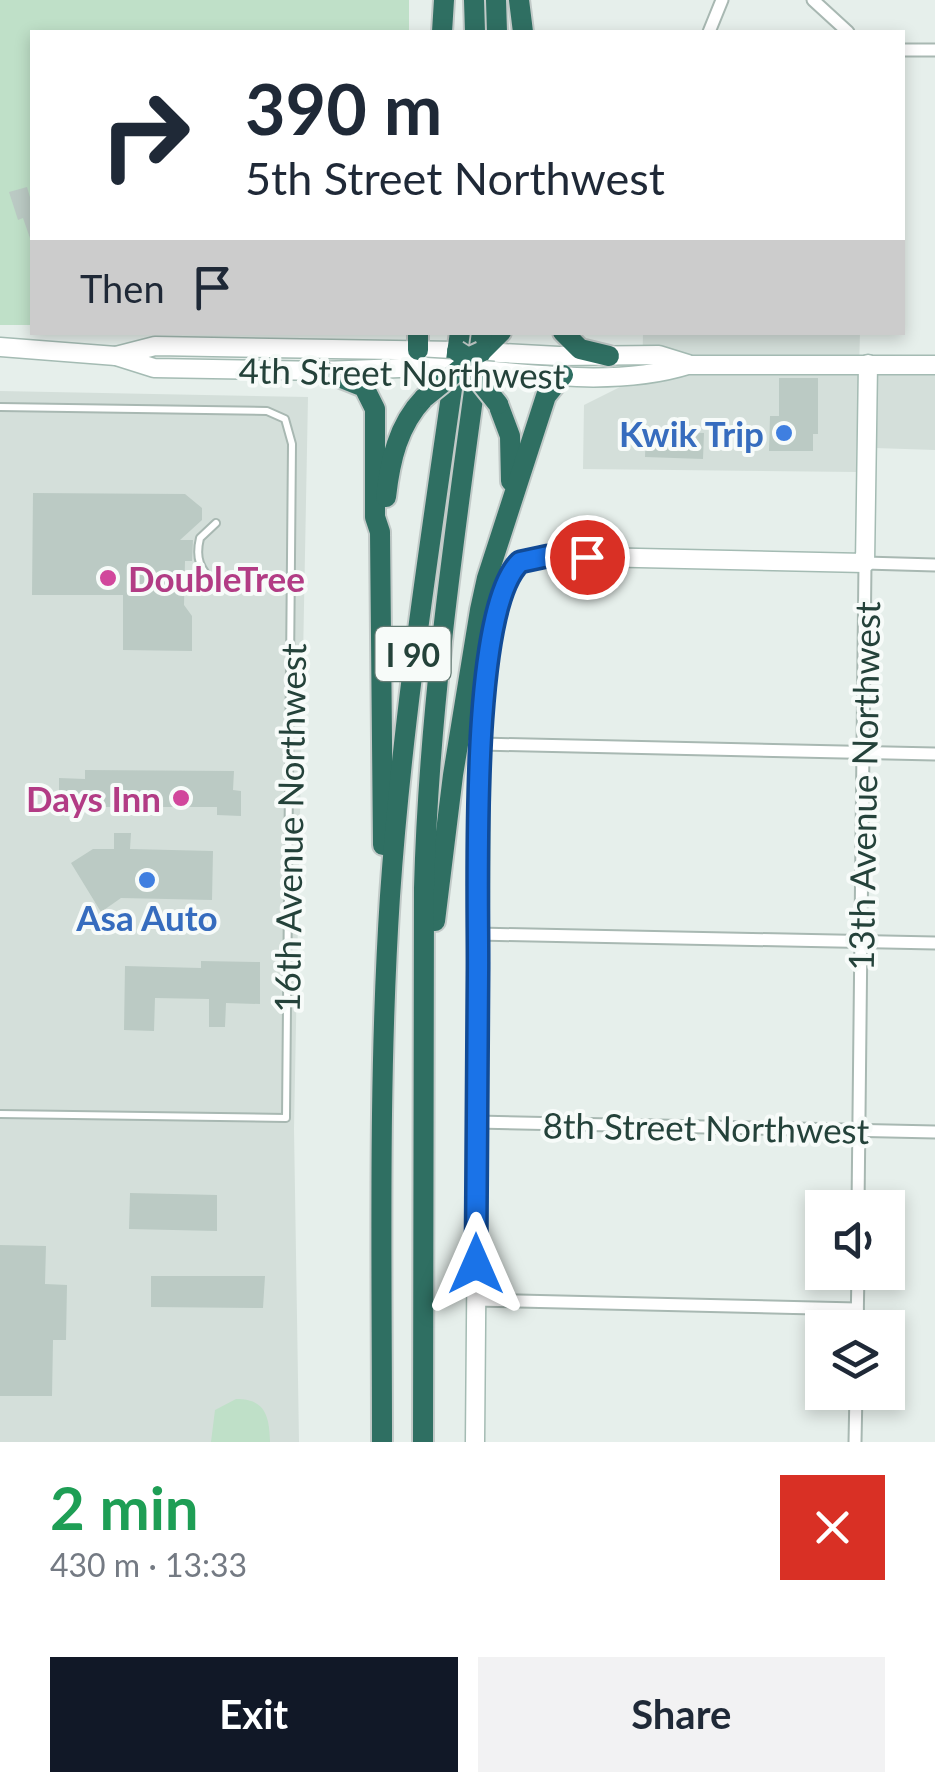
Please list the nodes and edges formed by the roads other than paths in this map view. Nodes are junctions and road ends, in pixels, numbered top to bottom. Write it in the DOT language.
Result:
graph roads {
  1 [pos="444,0"];
  2 [pos="474,0"];
  3 [pos="496,0"];
  4 [pos="519,0"];
  5 [pos="722,0"];
  6 [pos="813,0"];
  7 [pos="442,30"];
  8 [pos="475,30"];
  9 [pos="496,30"];
  10 [pos="523,30"];
  11 [pos="711,30"];
  12 [pos="846,30"];
  13 [pos="905,50"];
  14 [pos="935,50"];
  15 [pos="566,335"];
  16 [pos="0,347"];
  17 [pos="464,354"];
  18 [pos="116,356"];
  19 [pos="609,356"];
  20 [pos="688,364"];
  21 [pos="868,364"];
  22 [pos="935,365"];
  23 [pos="324,371"];
  24 [pos="563,375"];
  25 [pos="0,407"];
  26 [pos="216,523"];
  27 [pos="380,532"];
  28 [pos="499,541"];
  29 [pos="865,563"];
  30 [pos="935,564"];
  31 [pos="215,584"];
  32 [pos="481,744"];
  33 [pos="862,753"];
  34 [pos="935,754"];
  35 [pos="478,934"];
  36 [pos="861,942"];
  37 [pos="935,943"];
  38 [pos="386,977"];
  39 [pos="424,1012"];
  40 [pos="0,1114"];
  41 [pos="476,1122"];
  42 [pos="859,1130"];
  43 [pos="935,1132"];
  44 [pos="858,1190"];
  45 [pos="858,1290"];
  46 [pos="476,1300"];
  47 [pos="857,1309"];
  48 [pos="856,1410"];
  49 [pos="382,1442"];
  50 [pos="422,1442"];
  51 [pos="475,1442"];
  52 [pos="856,1442"];
  1 -- 7 [label="highway"];
  2 -- 8 [label="highway"];
  3 -- 9 [label="highway"];
  4 -- 10 [label="highway"];
  5 -- 11 [label="street"];
  6 -- 12 [label="street"];
  13 -- 14 [label="street"];
  15 -- 19 [label="highway"];
  16 -- 18 [label="street, 4th Street Northwest"];
  17 -- 18 [label="street, 4th Street Northwest"];
  17 -- 19 [label="street, 4th Street Northwest"];
  17 -- 23 [label="street, 4th Street Northwest"];
  17 -- 24 [label="street, 4th Street Northwest"];
  17 -- 27 [label="highway, bridge"];
  17 -- 28 [label="highway, bridge"];
  17 -- 38 [label="highway, I 90"];
  17 -- 39 [label="highway, I 90"];
  18 -- 23 [label="street, 4th Street Northwest"];
  19 -- 20 [label="street, 4th Street Northwest"];
  20 -- 21 [label="street, 4th Street Northwest"];
  20 -- 24 [label="street, 4th Street Northwest"];
  21 -- 22 [label="street, 4th Street Northwest"];
  21 -- 29 [label="street, 13th Avenue Northwest"];
  23 -- 27 [label="highway"];
  24 -- 28 [label="highway"];
  25 -- 40 [label="lane, 16th Avenue Northwest"];
  26 -- 31 [label="lane"];
  27 -- 38 [label="highway"];
  28 -- 39 [label="highway"];
  29 -- 30 [label="street"];
  29 -- 32 [label="street"];
  29 -- 33 [label="street, 13th Avenue Northwest"];
  32 -- 33 [label="street"];
  32 -- 35 [label="street"];
  33 -- 34 [label="street"];
  33 -- 36 [label="street, 13th Avenue Northwest"];
  35 -- 36 [label="street"];
  35 -- 41 [label="street"];
  36 -- 37 [label="street"];
  36 -- 42 [label="street, 13th Avenue Northwest"];
  38 -- 49 [label="highway, I 90"];
  39 -- 50 [label="highway, I 90"];
  41 -- 42 [label="street, 8th Street Northwest"];
  41 -- 46 [label="street"];
  42 -- 43 [label="street, 8th Street Northwest"];
  42 -- 44 [label="street, 13th Avenue Northwest"];
  45 -- 47 [label="street"];
  46 -- 47 [label="street"];
  46 -- 51 [label="street"];
  48 -- 52 [label="street"];
}
